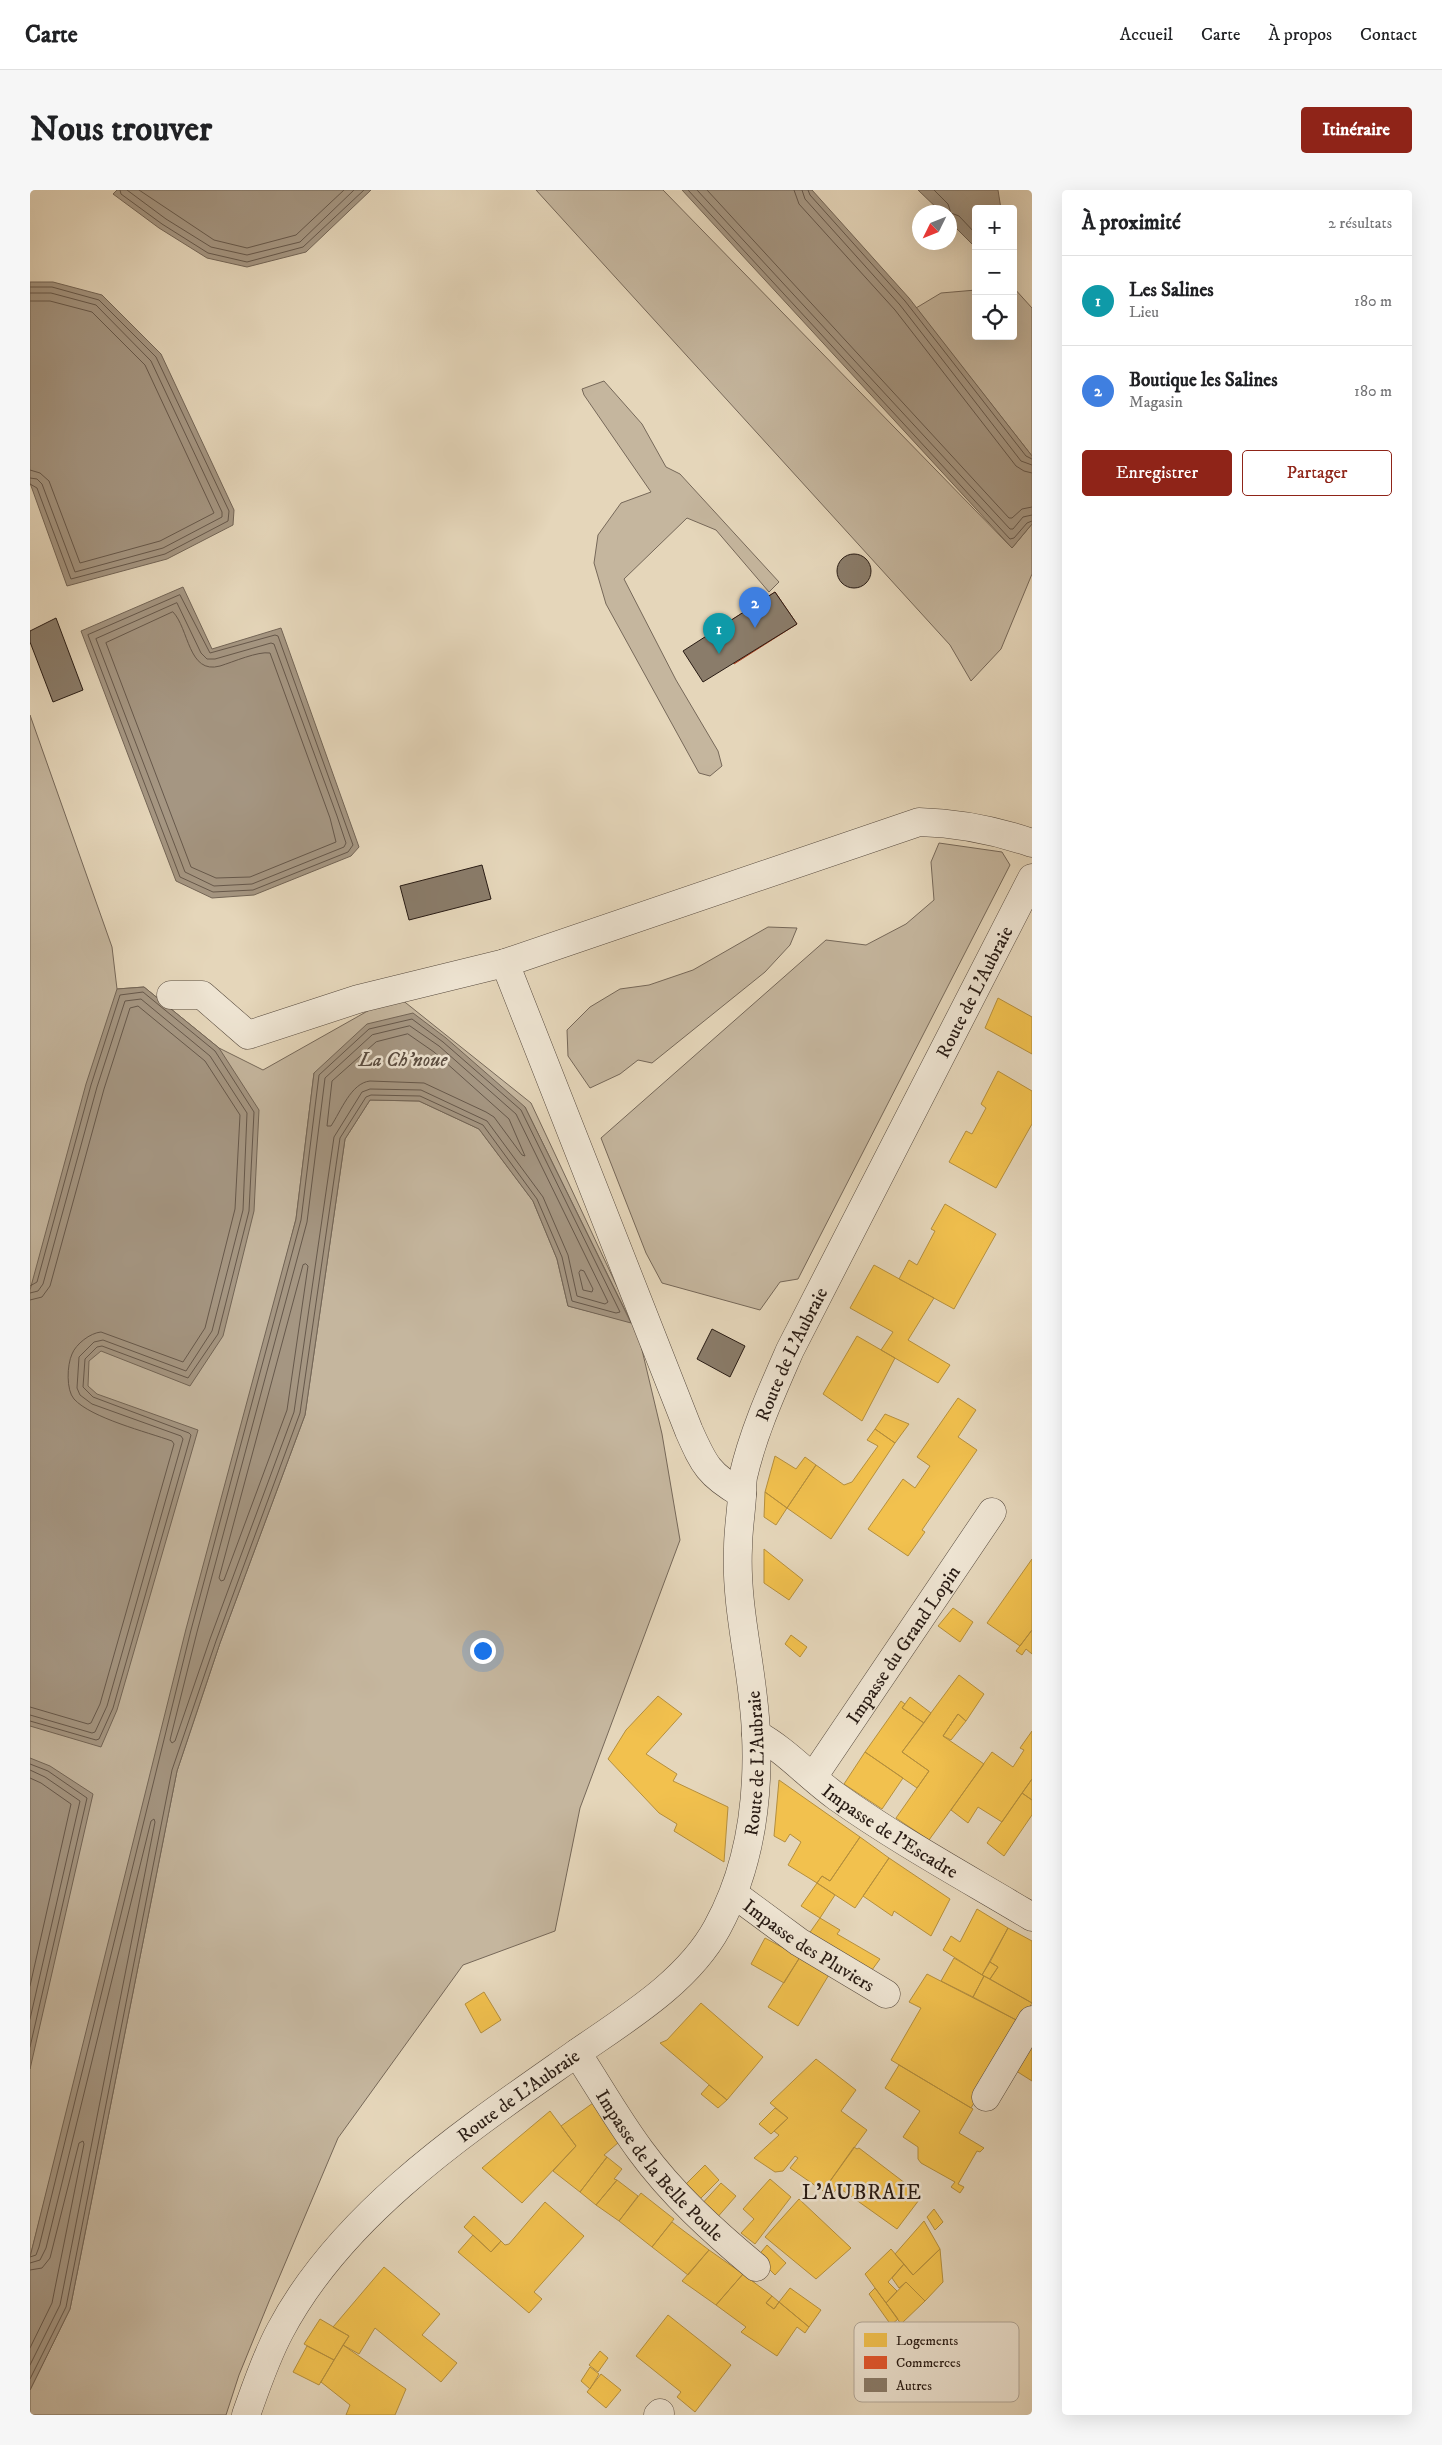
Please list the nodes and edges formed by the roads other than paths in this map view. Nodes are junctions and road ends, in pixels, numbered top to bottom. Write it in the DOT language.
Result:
graph roads {
  1 [pos="1032,842"];
  2 [pos="1029,890"];
  3 [pos="504,963"];
  4 [pos="171,995"];
  5 [pos="742,1494"];
  6 [pos="992,1512"];
  7 [pos="756,1734"];
  8 [pos="813,1778"];
  9 [pos="734,1894"];
  10 [pos="1032,1917"];
  11 [pos="886,1994"];
  12 [pos="1032,2020"];
  13 [pos="577,2053"];
  14 [pos="986,2097"];
  15 [pos="756,2267"];
  16 [pos="246,2415"];
  1 -- 3 [label="street"];
  2 -- 5 [label="street, Route de L'Aubraie"];
  3 -- 4 [label="street"];
  3 -- 5 [label="street"];
  5 -- 7 [label="street, Route de L'Aubraie"];
  6 -- 8 [label="street, Impasse du Grand Lopin"];
  7 -- 8 [label="street, Impasse de l'Escadre"];
  7 -- 9 [label="street, Route de L'Aubraie"];
  8 -- 10 [label="street, Impasse de l'Escadre"];
  9 -- 11 [label="street, Impasse des Pluviers"];
  9 -- 13 [label="street, Route de L'Aubraie"];
  12 -- 14 [label="street"];
  13 -- 15 [label="street, Impasse de la Belle Poule"];
  13 -- 16 [label="street, Route de L'Aubraie"];
}
